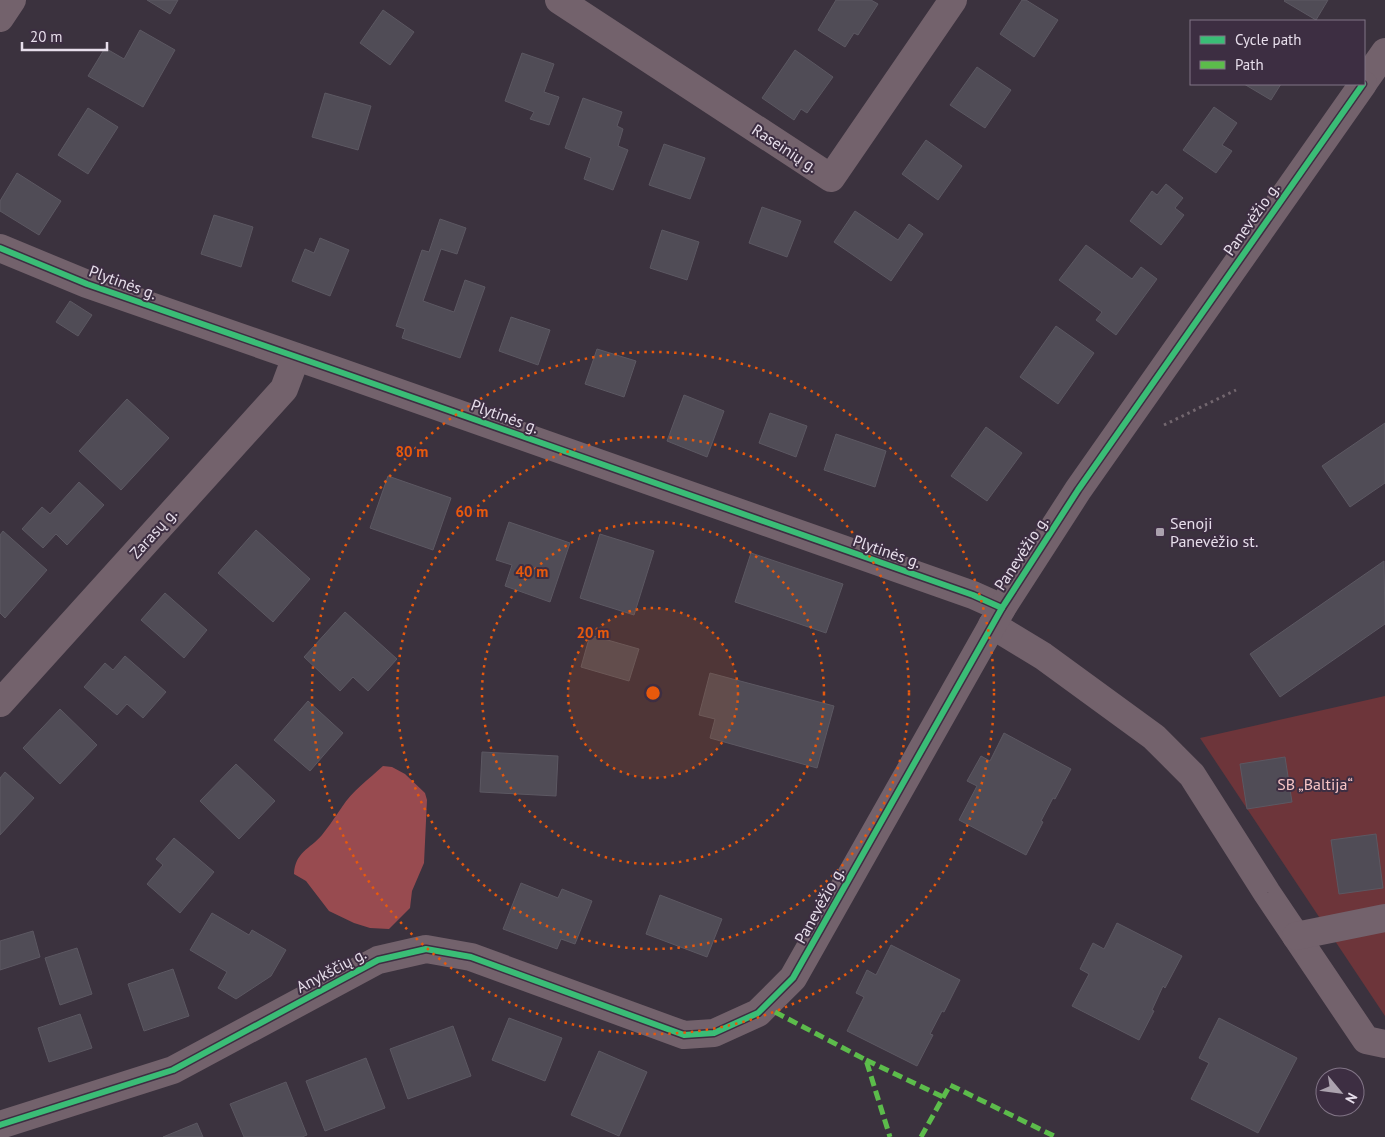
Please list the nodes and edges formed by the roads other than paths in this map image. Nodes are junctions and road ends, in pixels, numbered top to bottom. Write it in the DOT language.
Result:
graph roads {
  1 [pos="12,0"];
  2 [pos="559,0"];
  3 [pos="953,0"];
  4 [pos="0,18"];
  5 [pos="1385,52"];
  6 [pos="1365,80"];
  7 [pos="1362,85"];
  8 [pos="0,248"];
  9 [pos="296,357"];
  10 [pos="997,617"];
  11 [pos="0,703"];
  12 [pos="1385,918"];
  13 [pos="1296,936"];
  14 [pos="714,1034"];
  15 [pos="1385,1044"];
  16 [pos="0,1125"];
  1 -- 4 [label="street"];
  2 -- 3 [label="street, Raseinių g."];
  5 -- 6 [label="street, Panevėžio g."];
  7 -- 10 [label="street, Panevėžio g."];
  8 -- 9 [label="street, Plytinės g."];
  9 -- 10 [label="street, Plytinės g."];
  9 -- 11 [label="street, Zarasų g."];
  10 -- 13 [label="street, Plytinės g."];
  10 -- 14 [label="street, Panevėžio g."];
  12 -- 13 [label="street"];
  13 -- 15 [label="street, Plytinės g."];
  14 -- 16 [label="street, Anykščių g."];
}
